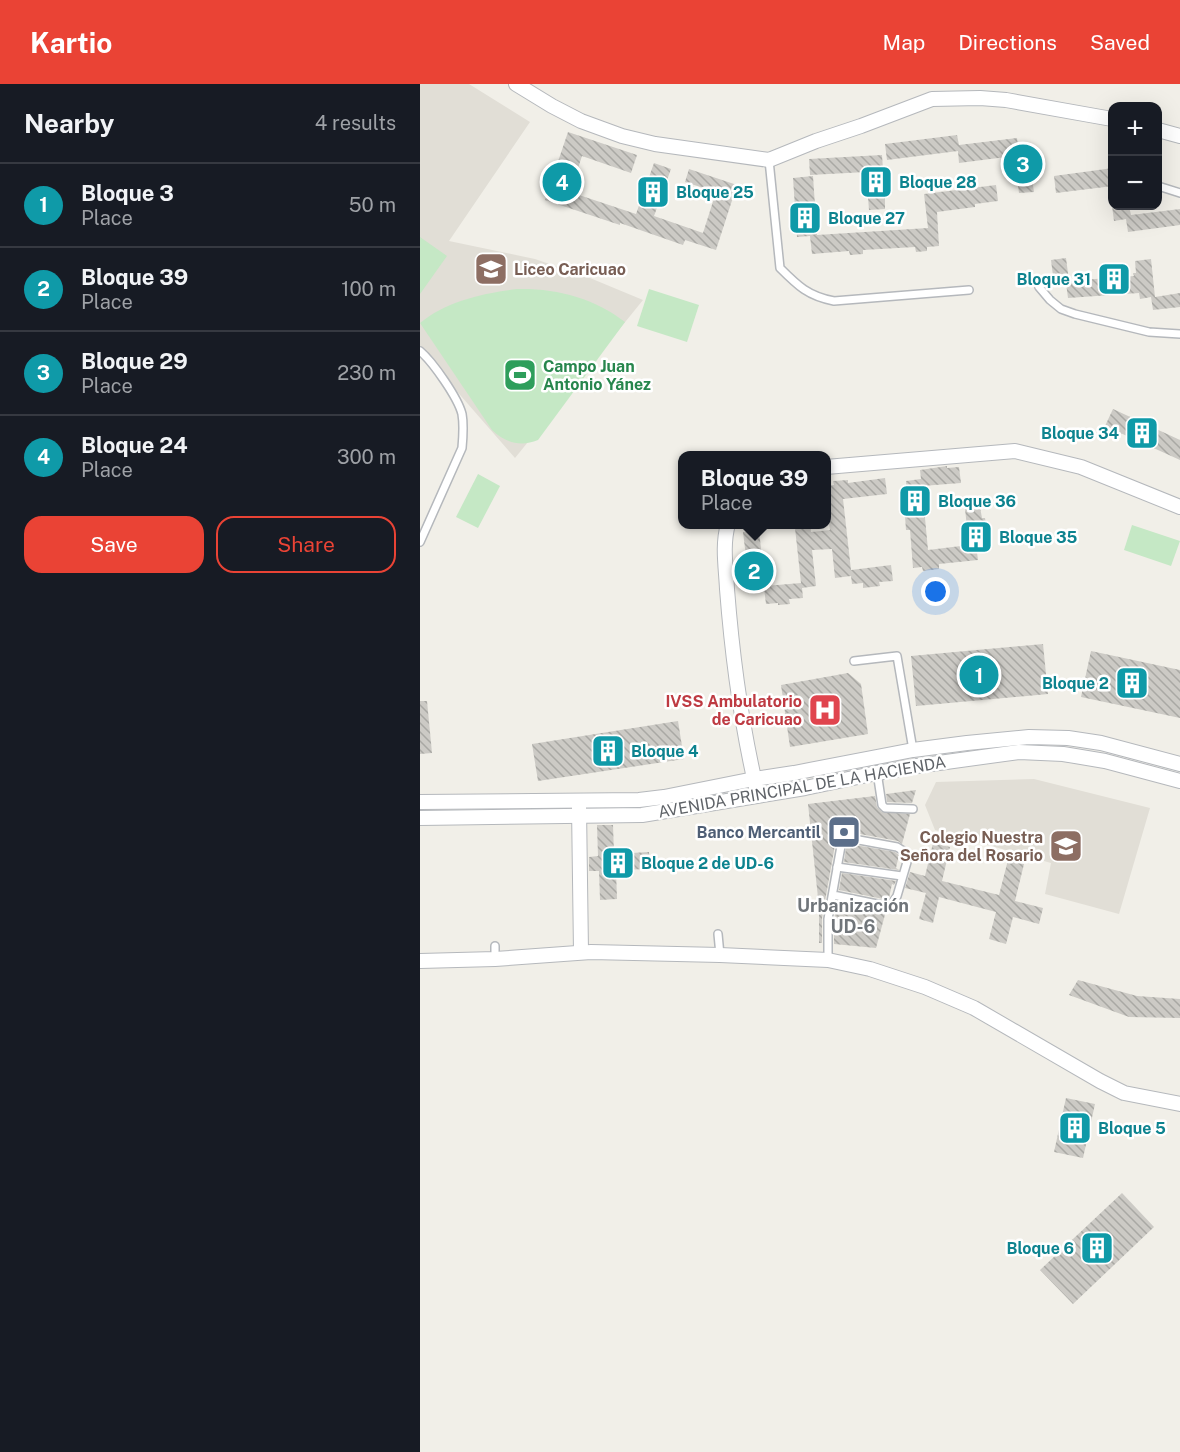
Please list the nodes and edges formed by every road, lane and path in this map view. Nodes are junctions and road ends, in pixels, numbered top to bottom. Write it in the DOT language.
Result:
graph roads {
  1 [pos="516,84"];
  2 [pos="1108,118"];
  3 [pos="1162,131"];
  4 [pos="1180,136"];
  5 [pos="769,160"];
  6 [pos="1162,187"];
  7 [pos="1180,193"];
  8 [pos="1039,286"];
  9 [pos="969,290"];
  10 [pos="1180,334"];
  11 [pos="420,351"];
  12 [pos="831,467"];
  13 [pos="1180,507"];
  14 [pos="727,529"];
  15 [pos="420,542"];
  16 [pos="854,661"];
  17 [pos="913,750"];
  18 [pos="875,758"];
  19 [pos="1180,764"];
  20 [pos="917,766"];
  21 [pos="877,773"];
  22 [pos="754,779"];
  23 [pos="1180,781"];
  24 [pos="758,796"];
  25 [pos="579,801"];
  26 [pos="420,802"];
  27 [pos="534,802"];
  28 [pos="913,809"];
  29 [pos="579,816"];
  30 [pos="536,817"];
  31 [pos="420,818"];
  32 [pos="837,867"];
  33 [pos="902,876"];
  34 [pos="833,894"];
  35 [pos="718,934"];
  36 [pos="581,952"];
  37 [pos="720,955"];
  38 [pos="828,960"];
  39 [pos="420,961"];
  40 [pos="1180,1104"];
  1 -- 5 [label="street"];
  2 -- 5 [label="street"];
  3 -- 4 [label="street"];
  5 -- 9 [label="lane"];
  6 -- 7 [label="lane"];
  8 -- 10 [label="lane"];
  11 -- 15 [label="lane"];
  12 -- 13 [label="street"];
  14 -- 22 [label="street"];
  16 -- 17 [label="lane"];
  17 -- 18 [label="street, AVENIDA PRINCIPAL DE LA HACIENDA"];
  17 -- 19 [label="street, AVENIDA PRINCIPAL DE LA HACIENDA"];
  17 -- 20 [label="street"];
  18 -- 21 [label="lane"];
  18 -- 22 [label="street, AVENIDA PRINCIPAL DE LA HACIENDA"];
  20 -- 21 [label="street, AVENIDA PRINCIPAL DE LA HACIENDA"];
  20 -- 23 [label="street, AVENIDA PRINCIPAL DE LA HACIENDA"];
  21 -- 24 [label="street, AVENIDA PRINCIPAL DE LA HACIENDA"];
  21 -- 28 [label="lane"];
  22 -- 24 [label="street"];
  22 -- 25 [label="street, AVENIDA PRINCIPAL DE LA HACIENDA"];
  24 -- 29 [label="street, AVENIDA PRINCIPAL DE LA HACIENDA"];
  25 -- 27 [label="street, AVENIDA PRINCIPAL DE LA HACIENDA"];
  25 -- 29 [label="street"];
  26 -- 27 [label="street, AVENIDA PRINCIPAL DE LA HACIENDA"];
  27 -- 30 [label="lane"];
  29 -- 30 [label="street, AVENIDA PRINCIPAL DE LA HACIENDA"];
  29 -- 36 [label="street"];
  30 -- 31 [label="street, AVENIDA PRINCIPAL DE LA HACIENDA"];
  32 -- 33 [label="lane"];
  32 -- 33 [label="lane"];
  32 -- 34 [label="lane"];
  33 -- 34 [label="lane"];
  34 -- 38 [label="lane"];
  35 -- 37 [label="lane"];
  36 -- 37 [label="street"];
  36 -- 39 [label="street"];
  37 -- 38 [label="street"];
  38 -- 40 [label="street"];
}
